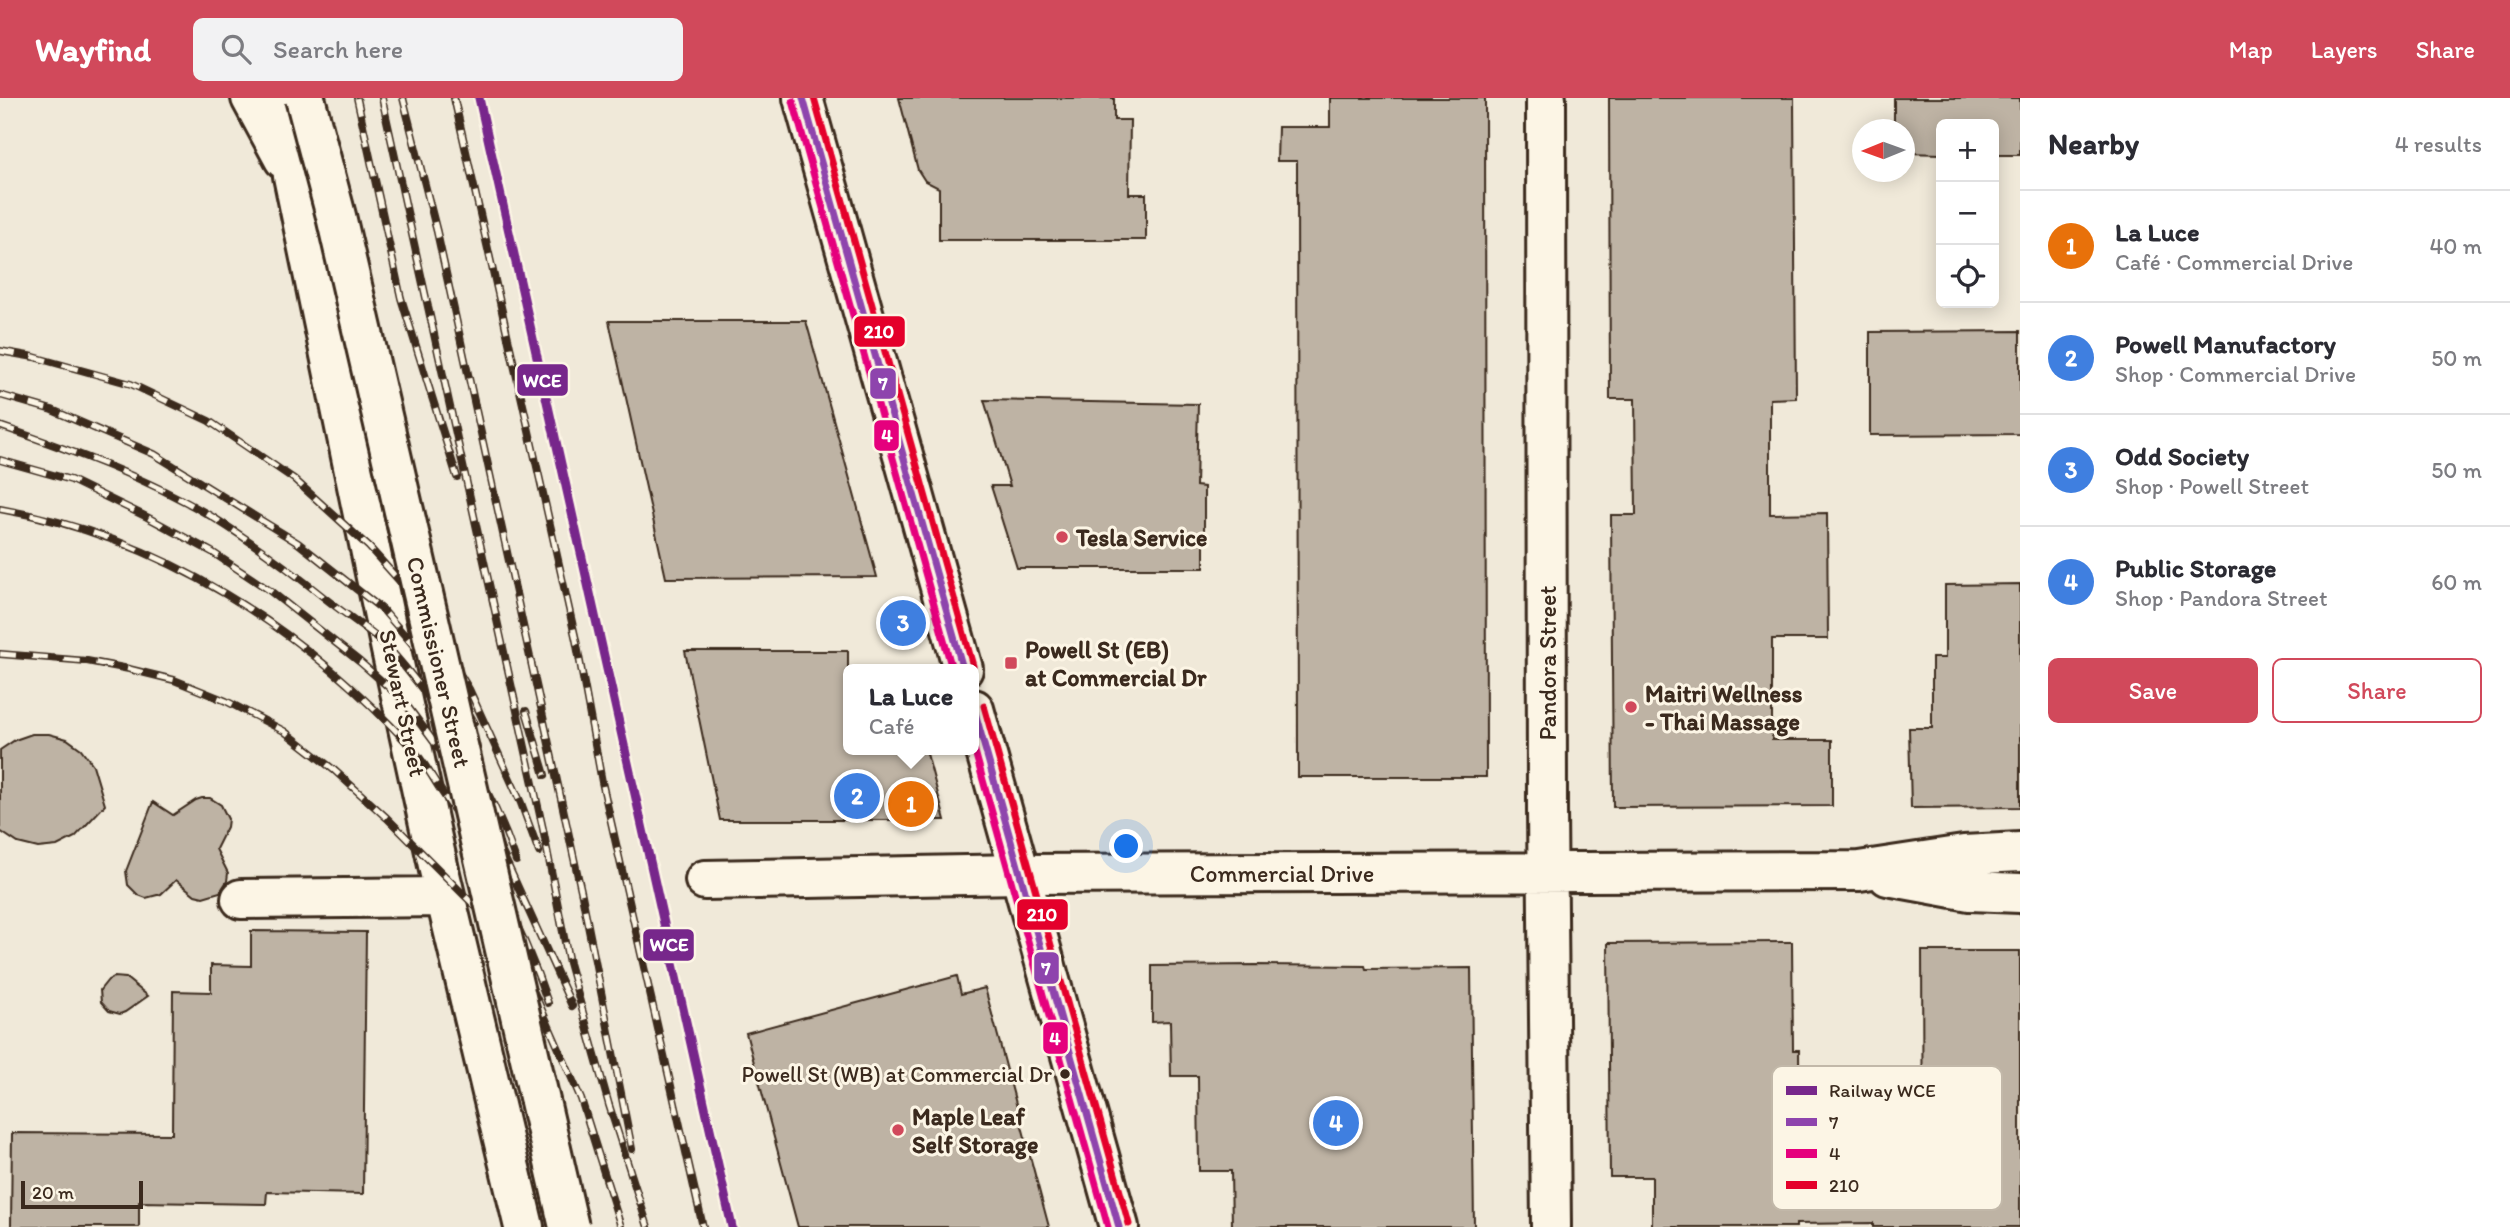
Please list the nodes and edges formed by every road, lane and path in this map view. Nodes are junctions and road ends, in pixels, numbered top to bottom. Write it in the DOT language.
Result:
graph roads {
  1 [pos="251,98"];
  2 [pos="285,98"];
  3 [pos="305,98"];
  4 [pos="803,98"];
  5 [pos="1546,98"];
  6 [pos="293,177"];
  7 [pos="962,664"];
  8 [pos="979,727"];
  9 [pos="2020,852"];
  10 [pos="1859,871"];
  11 [pos="1547,872"];
  12 [pos="1020,874"];
  13 [pos="705,880"];
  14 [pos="2020,893"];
  15 [pos="445,897"];
  16 [pos="241,899"];
  17 [pos="524,1227"];
  18 [pos="569,1227"];
  19 [pos="1119,1227"];
  20 [pos="1551,1227"];
  1 -- 6 [label="street, Stewart Street"];
  2 -- 6 [label="street, Stewart Street"];
  3 -- 18 [label="street, Commissioner Street, bridge"];
  4 -- 7 [label="street"];
  5 -- 11 [label="street, Pandora Street"];
  6 -- 15 [label="street, Stewart Street"];
  8 -- 12 [label="street"];
  9 -- 10 [label="street, Commercial Drive"];
  10 -- 11 [label="street, Commercial Drive"];
  10 -- 14 [label="street, Commercial Drive"];
  11 -- 12 [label="street, Commercial Drive"];
  11 -- 20 [label="street, Pandora Street"];
  12 -- 13 [label="street, Commercial Drive"];
  12 -- 19 [label="street"];
  15 -- 16 [label="street"];
  15 -- 17 [label="street, Stewart Street"];
}
